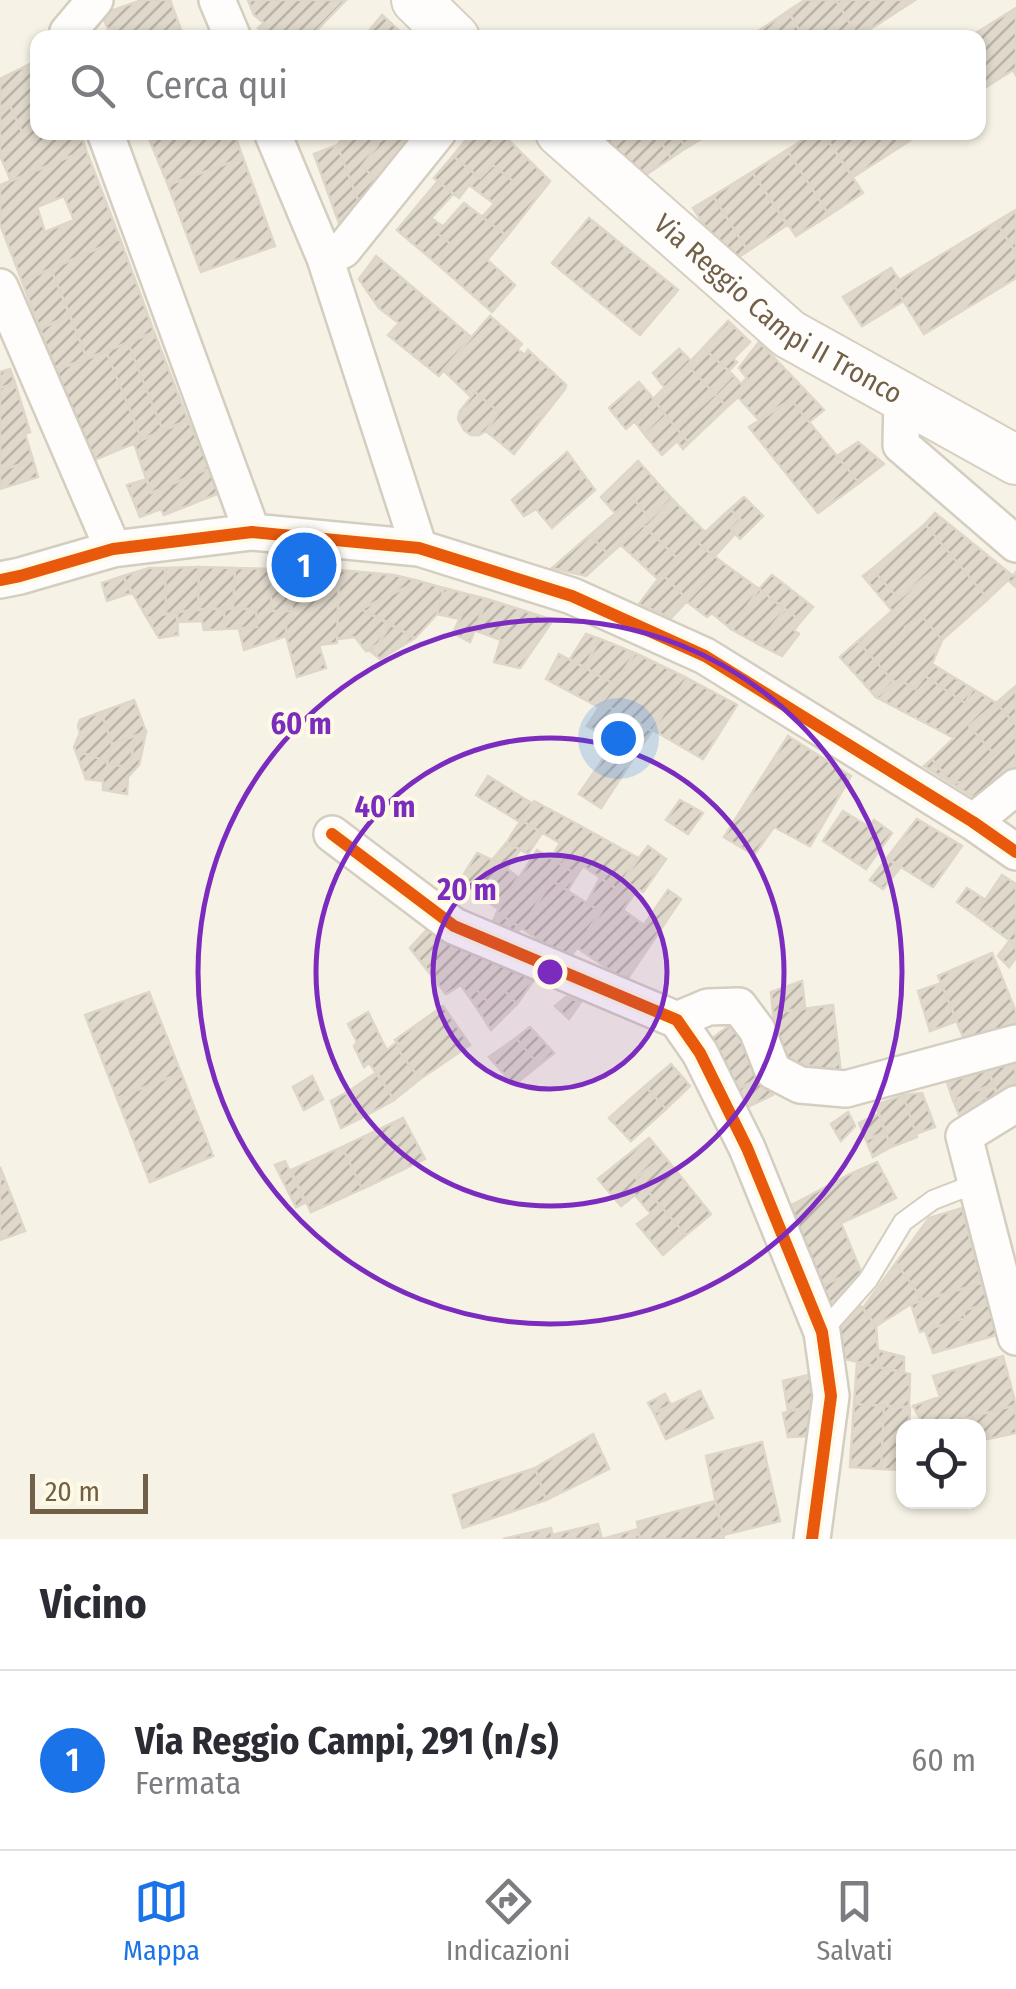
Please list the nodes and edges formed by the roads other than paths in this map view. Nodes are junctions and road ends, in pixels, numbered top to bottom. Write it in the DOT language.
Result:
graph roads {
  1 [pos="94,0"];
  2 [pos="217,0"];
  3 [pos="416,0"];
  4 [pos="70,30"];
  5 [pos="230,30"];
  6 [pos="446,30"];
  7 [pos="108,140"];
  8 [pos="275,140"];
  9 [pos="432,140"];
  10 [pos="569,140"];
  11 [pos="325,258"];
  12 [pos="0,286"];
  13 [pos="902,397"];
  14 [pos="1016,460"];
  15 [pos="252,532"];
  16 [pos="1016,544"];
  17 [pos="420,548"];
  18 [pos="113,549"];
  19 [pos="0,580"];
  20 [pos="1016,787"];
  21 [pos="974,822"];
  22 [pos="332,834"];
  23 [pos="1016,852"];
  24 [pos="677,1020"];
  25 [pos="1016,1043"];
  26 [pos="1016,1104"];
  27 [pos="976,1183"];
  28 [pos="822,1332"];
  29 [pos="1016,1337"];
  30 [pos="812,1539"];
  1 -- 4 [label="street"];
  2 -- 5 [label="street"];
  3 -- 6 [label="main road"];
  7 -- 15 [label="street"];
  8 -- 11 [label="street"];
  9 -- 11 [label="street"];
  10 -- 13 [label="main road, Via Reggio Campi II Tronco"];
  11 -- 17 [label="street"];
  12 -- 18 [label="street"];
  13 -- 14 [label="main road, Via Reggio Campi II Tronco"];
  13 -- 16 [label="street"];
  15 -- 17 [label="street"];
  15 -- 18 [label="street"];
  17 -- 21 [label="street"];
  18 -- 19 [label="street"];
  20 -- 21 [label="street"];
  21 -- 23 [label="street"];
  22 -- 24 [label="street"];
  24 -- 25 [label="street"];
  24 -- 28 [label="street"];
  26 -- 27 [label="street"];
  27 -- 28 [label="lane"];
  27 -- 29 [label="street"];
  28 -- 30 [label="street"];
}
